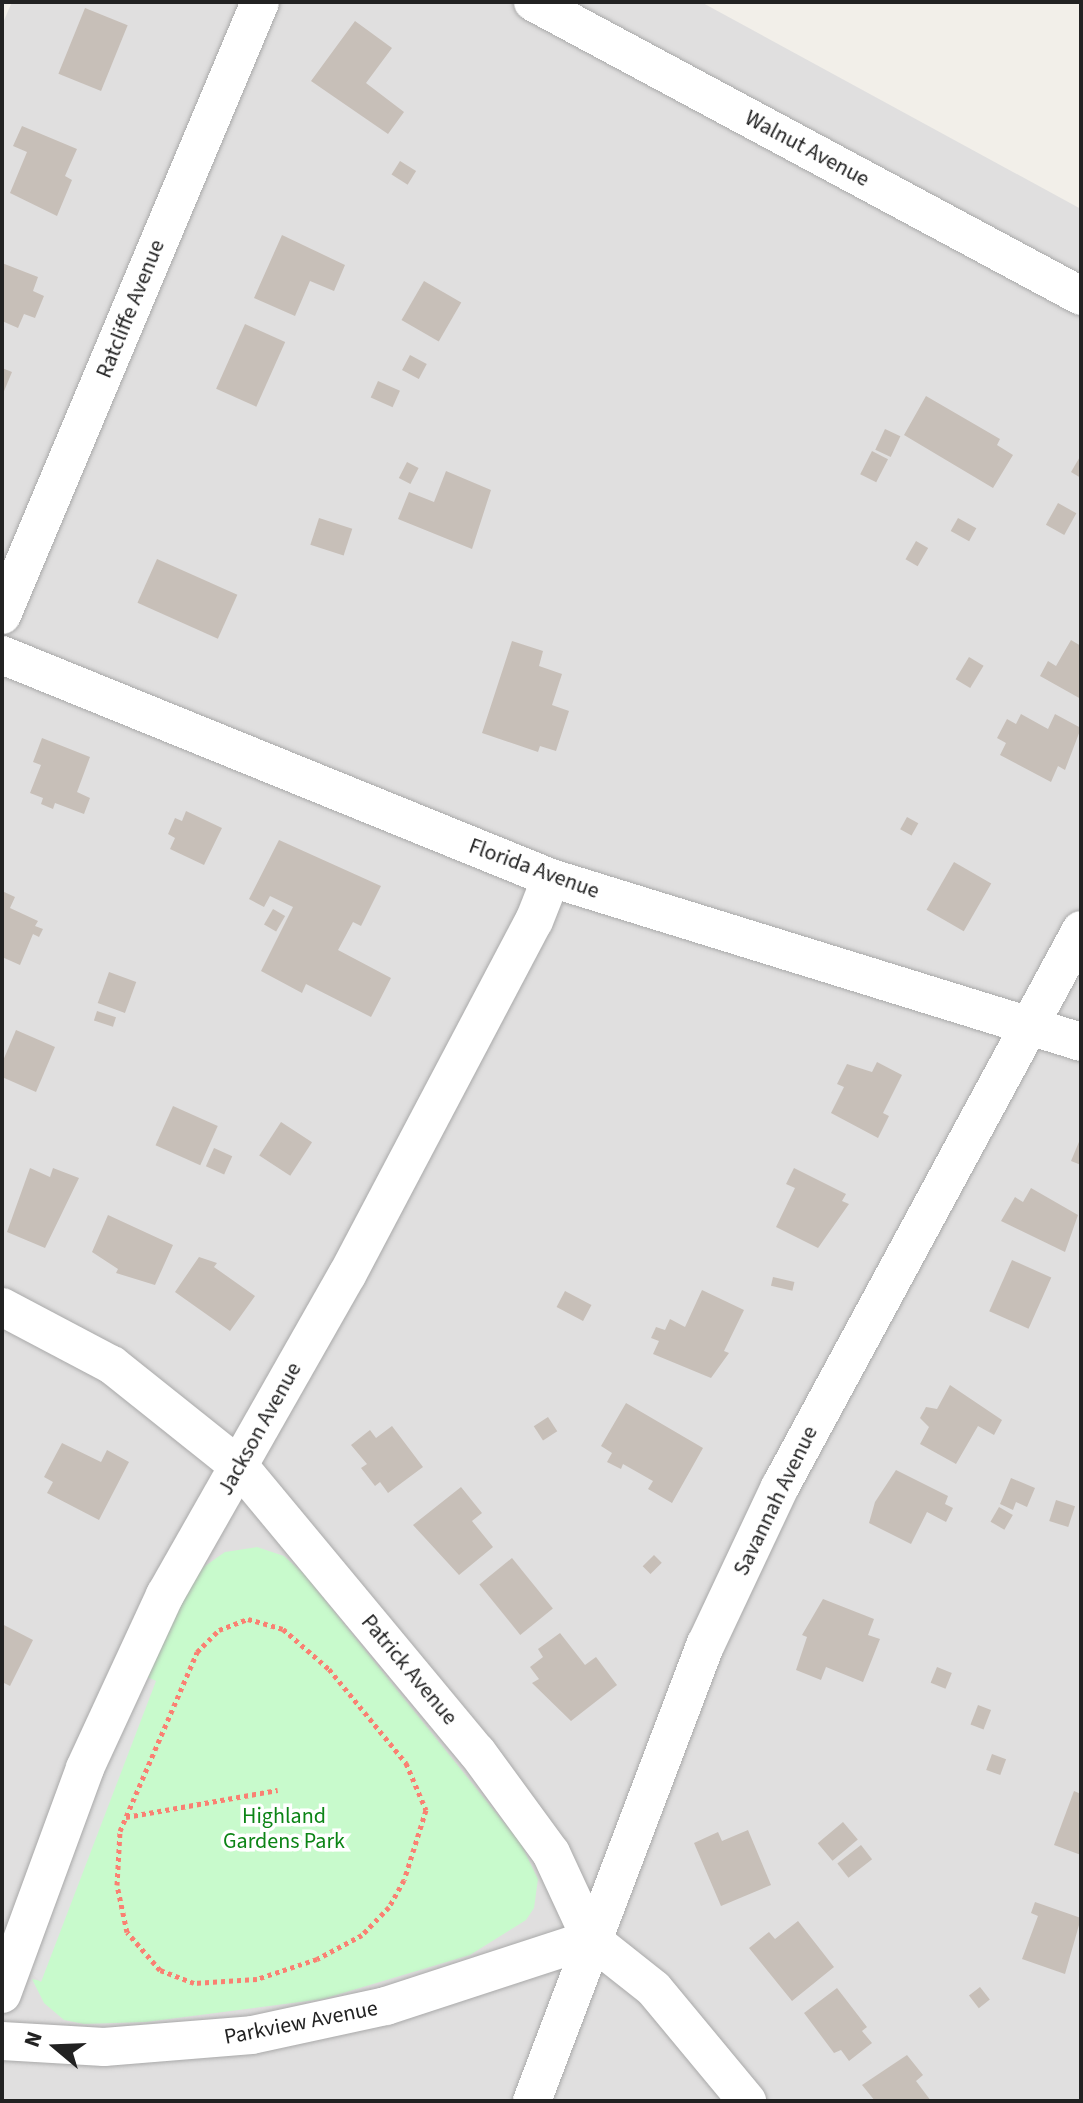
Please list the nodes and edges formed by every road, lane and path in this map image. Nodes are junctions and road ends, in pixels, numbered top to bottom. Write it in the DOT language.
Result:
graph roads {
  1 [pos="260,2"];
  2 [pos="533,2"];
  3 [pos="1081,296"];
  4 [pos="2,615"];
  5 [pos="2,655"];
  6 [pos="551,878"];
  7 [pos="1081,930"];
  8 [pos="1029,1026"];
  9 [pos="1081,1042"];
  10 [pos="2,1307"];
  11 [pos="240,1467"];
  12 [pos="278,1790"];
  13 [pos="125,1817"];
  14 [pos="591,1939"];
  15 [pos="2,1994"];
  16 [pos="2,2041"];
  17 [pos="532,2101"];
  18 [pos="747,2101"];
  1 -- 4 [label="street, Ratcliffe Avenue"];
  2 -- 3 [label="street, Walnut Avenue"];
  5 -- 6 [label="street, Florida Avenue"];
  6 -- 8 [label="street, Florida Avenue"];
  6 -- 11 [label="street, Jackson Avenue"];
  7 -- 8 [label="street, Savannah Avenue"];
  8 -- 9 [label="street, Florida Avenue"];
  8 -- 14 [label="street, Savannah Avenue"];
  10 -- 11 [label="street, Patrick Avenue"];
  11 -- 14 [label="street, Patrick Avenue"];
  11 -- 15 [label="street, Jackson Avenue"];
  12 -- 13 [label="path"];
  13 -- 13 [label="path"];
  14 -- 16 [label="street, Parkview Avenue"];
  14 -- 17 [label="street, Savannah Avenue"];
  14 -- 18 [label="street, Patrick Avenue"];
}
